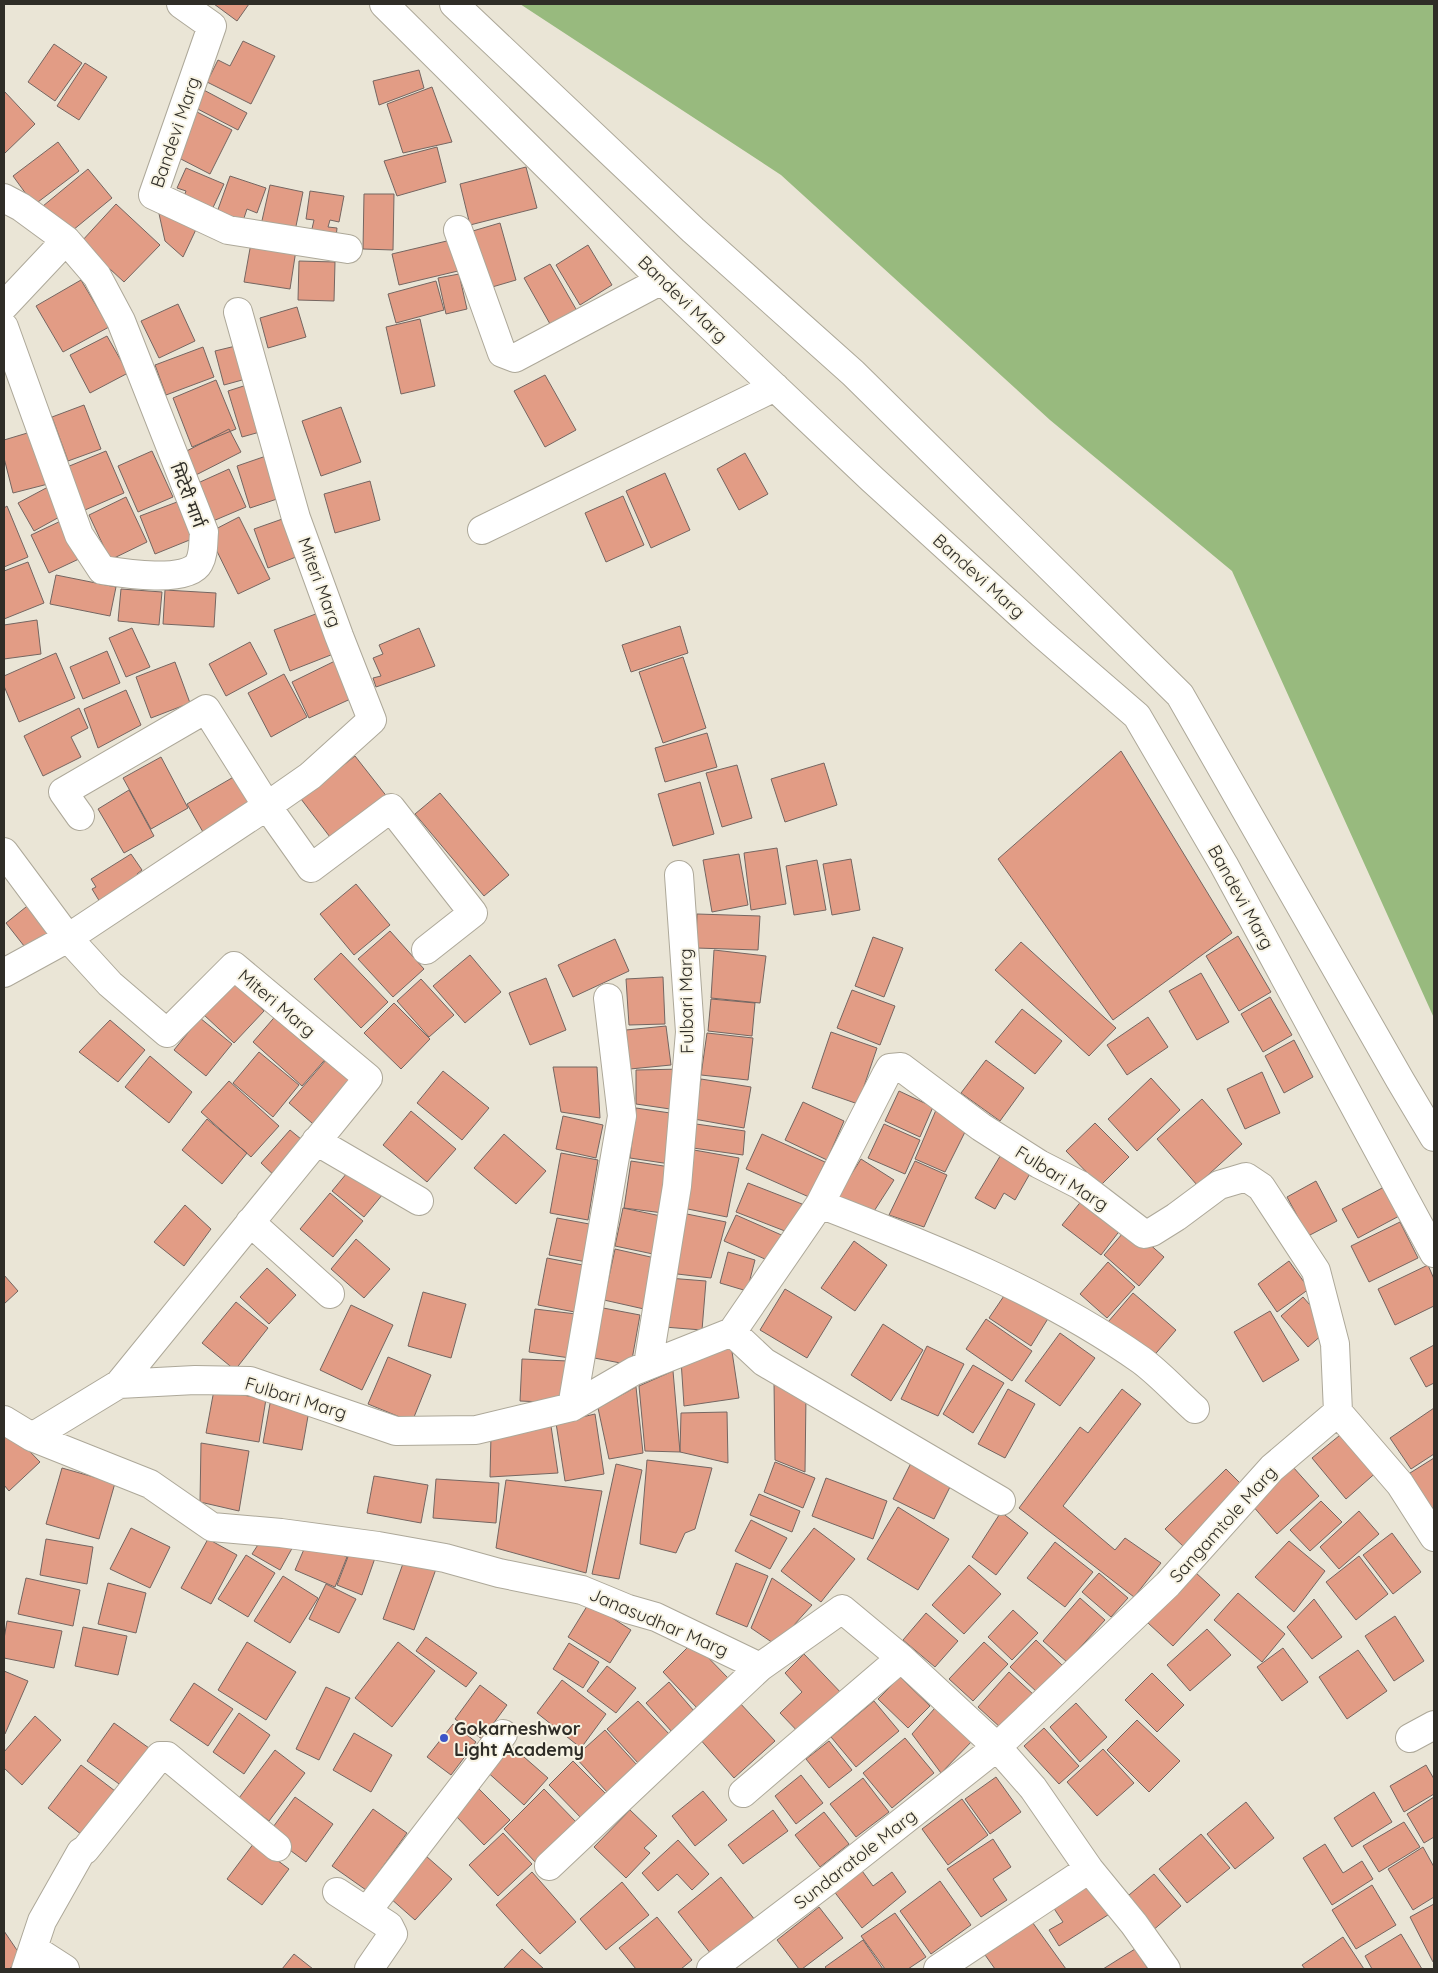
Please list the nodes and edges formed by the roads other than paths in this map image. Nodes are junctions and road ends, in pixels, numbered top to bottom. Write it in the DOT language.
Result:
graph roads {
  1 [pos="181,4"];
  2 [pos="384,4"];
  3 [pos="454,4"];
  4 [pos="4,198"];
  5 [pos="458,230"];
  6 [pos="66,240"];
  7 [pos="348,249"];
  8 [pos="662,280"];
  9 [pos="4,306"];
  10 [pos="238,312"];
  11 [pos="4,328"];
  12 [pos="775,387"];
  13 [pos="482,530"];
  14 [pos="267,806"];
  15 [pos="80,816"];
  16 [pos="4,852"];
  17 [pos="679,875"];
  18 [pos="68,938"];
  19 [pos="426,950"];
  20 [pos="4,973"];
  21 [pos="608,998"];
  22 [pos="1434,1137"];
  23 [pos="316,1141"];
  24 [pos="419,1201"];
  25 [pos="820,1204"];
  26 [pos="250,1222"];
  27 [pos="1434,1253"];
  28 [pos="330,1294"];
  29 [pos="732,1332"];
  30 [pos="648,1365"];
  31 [pos="119,1384"];
  32 [pos="572,1407"];
  33 [pos="1195,1409"];
  34 [pos="1338,1412"];
  35 [pos="4,1420"];
  36 [pos="32,1437"];
  37 [pos="1001,1501"];
  38 [pos="1434,1537"];
  39 [pos="901,1658"];
  40 [pos="760,1667"];
  41 [pos="1434,1725"];
  42 [pos="503,1734"];
  43 [pos="1410,1738"];
  44 [pos="997,1747"];
  45 [pos="743,1793"];
  46 [pos="277,1847"];
  47 [pos="549,1866"];
  48 [pos="1089,1868"];
  49 [pos="337,1892"];
  50 [pos="366,1911"];
  51 [pos="30,1959"];
  52 [pos="65,1969"];
  53 [pos="369,1969"];
  54 [pos="711,1969"];
  55 [pos="938,1969"];
  56 [pos="1166,1969"];
  1 -- 7 [label="street, Bandevi Marg"];
  2 -- 8 [label="street, Bandevi Marg"];
  3 -- 22 [label="street"];
  4 -- 6 [label="street, मिटेरी मार्ग"];
  5 -- 8 [label="street"];
  6 -- 9 [label="street"];
  6 -- 11 [label="street, मिटेरी मार्ग"];
  8 -- 12 [label="street, Bandevi Marg"];
  10 -- 14 [label="street, Miteri Marg"];
  12 -- 13 [label="street"];
  12 -- 27 [label="street, Bandevi Marg"];
  14 -- 15 [label="street"];
  14 -- 18 [label="street, Miteri Marg"];
  14 -- 19 [label="street"];
  16 -- 18 [label="street"];
  17 -- 30 [label="street, Fulbari Marg"];
  18 -- 20 [label="street, Miteri Marg"];
  18 -- 23 [label="street, Miteri Marg"];
  21 -- 32 [label="street"];
  23 -- 24 [label="street"];
  23 -- 26 [label="street, Miteri Marg"];
  25 -- 29 [label="street, Fulbari Marg"];
  25 -- 33 [label="street"];
  25 -- 34 [label="street, Fulbari Marg"];
  26 -- 28 [label="street"];
  26 -- 31 [label="street, Miteri Marg"];
  29 -- 30 [label="street, Fulbari Marg"];
  29 -- 37 [label="street"];
  30 -- 32 [label="street, Fulbari Marg"];
  31 -- 32 [label="street, Fulbari Marg"];
  31 -- 36 [label="street, Fulbari Marg"];
  34 -- 38 [label="street"];
  34 -- 44 [label="street, Sangamtole Marg"];
  35 -- 36 [label="street"];
  36 -- 40 [label="street, Janasudhar Marg"];
  39 -- 40 [label="street"];
  39 -- 44 [label="street"];
  39 -- 45 [label="street"];
  40 -- 47 [label="street"];
  41 -- 43 [label="street"];
  42 -- 50 [label="street"];
  44 -- 48 [label="street"];
  44 -- 54 [label="street, Sundaratole Marg"];
  46 -- 51 [label="street"];
  48 -- 55 [label="street"];
  48 -- 56 [label="street"];
  49 -- 50 [label="street"];
  50 -- 53 [label="street"];
  51 -- 52 [label="street"];
}
